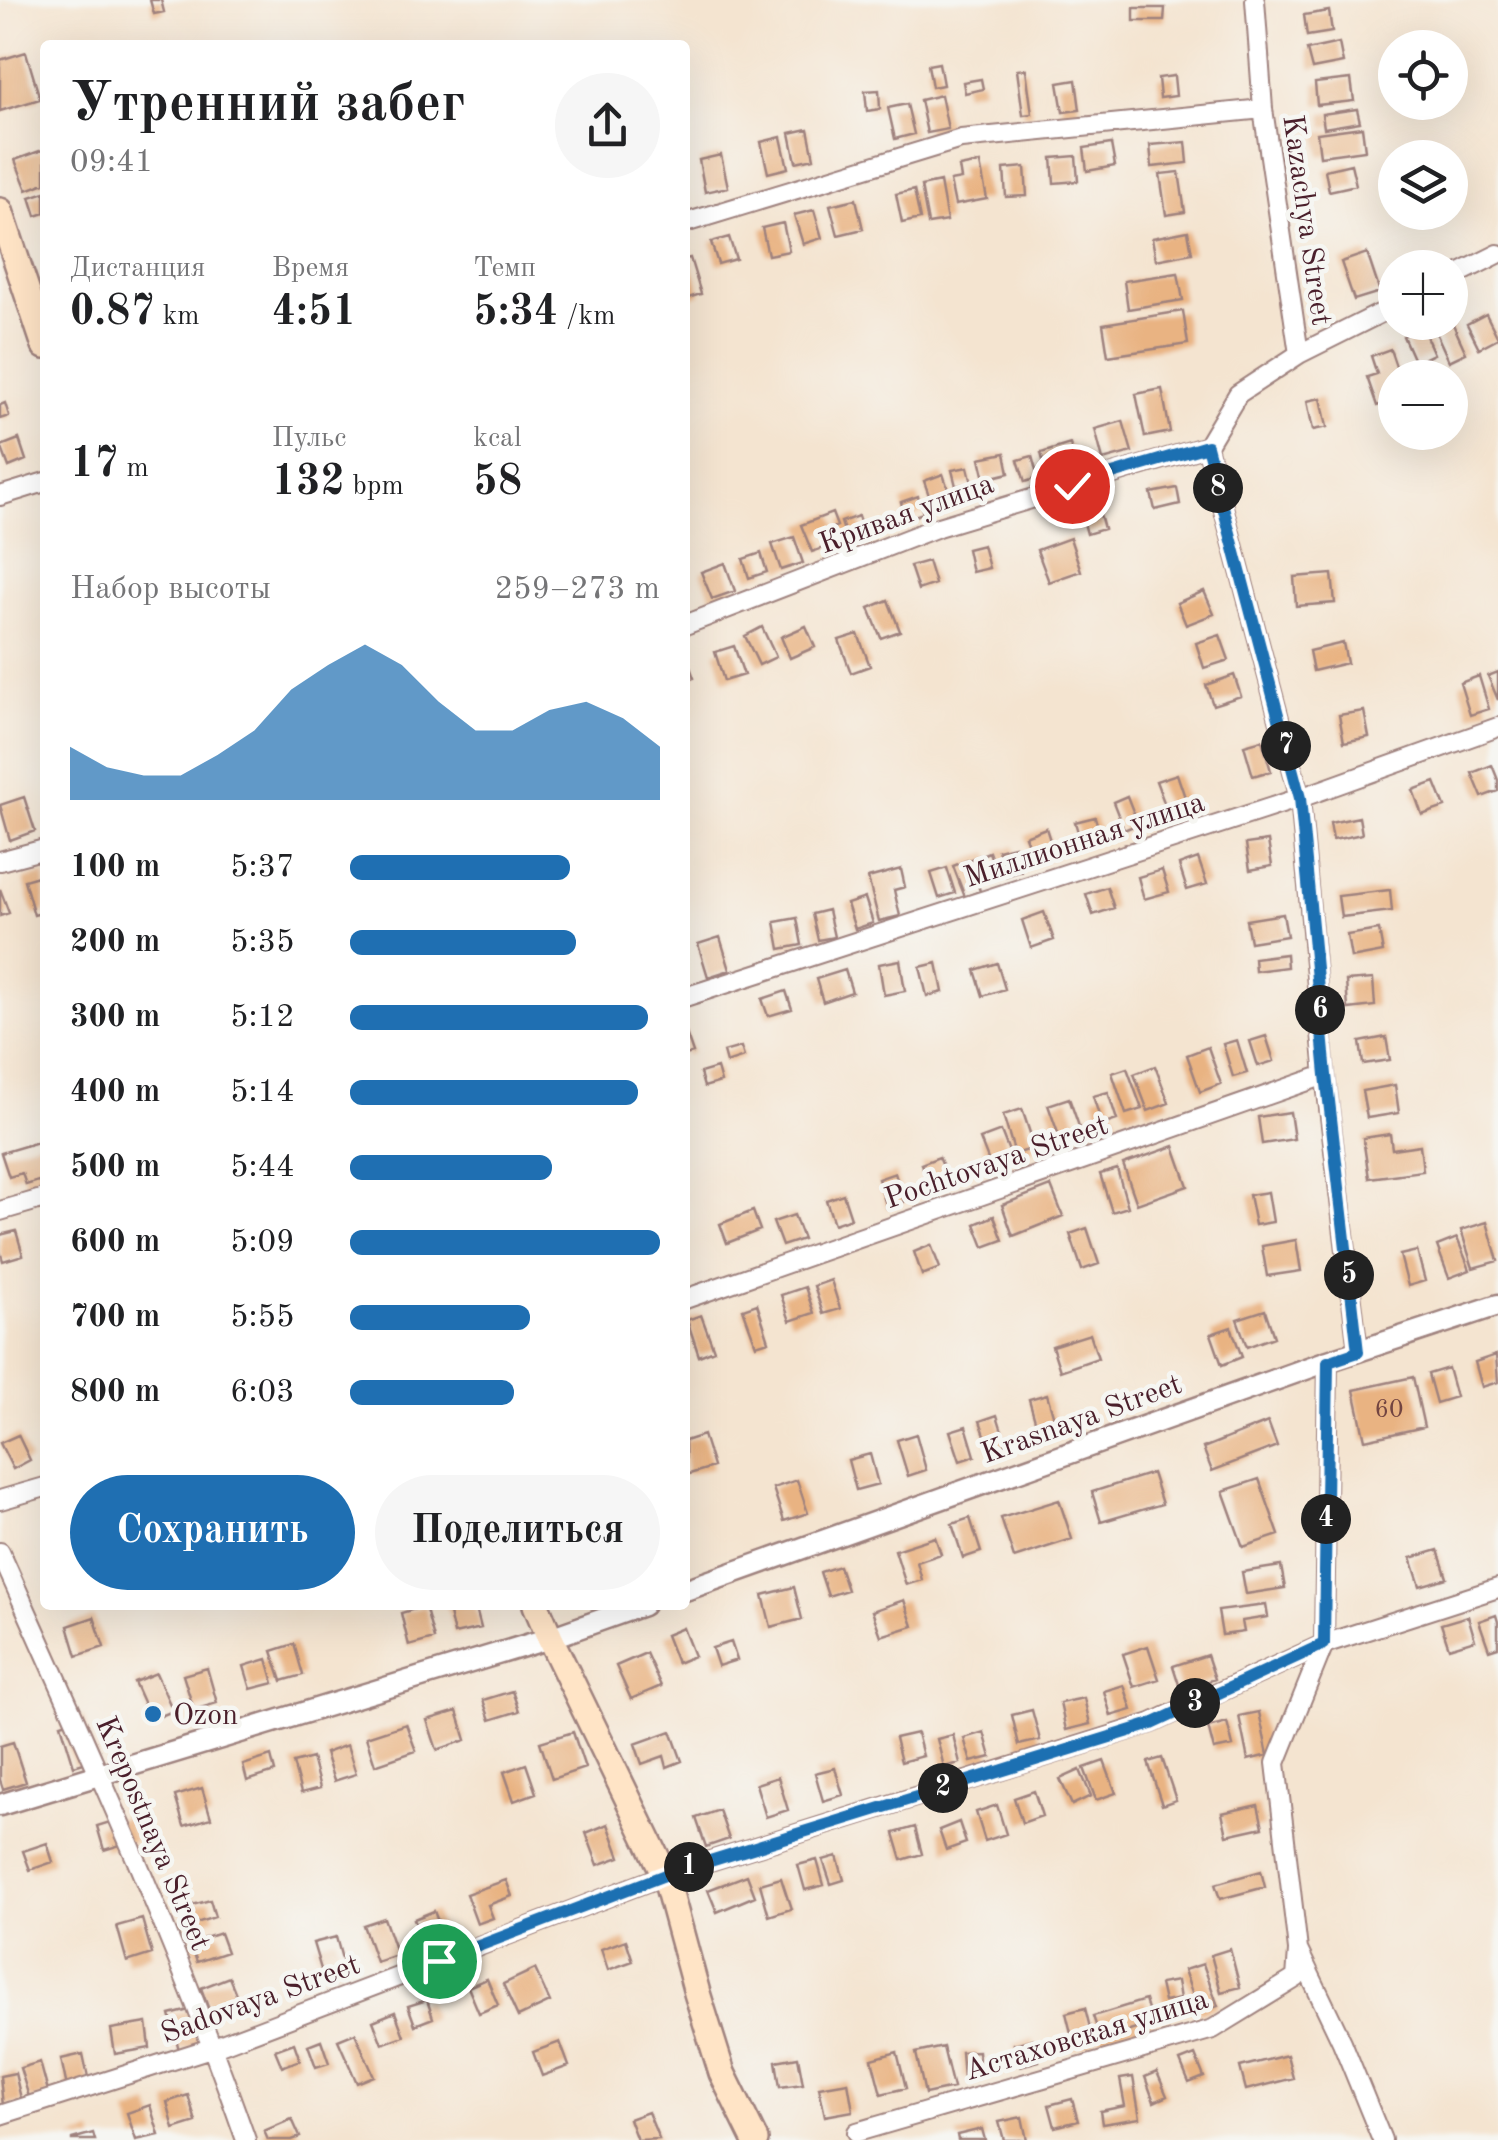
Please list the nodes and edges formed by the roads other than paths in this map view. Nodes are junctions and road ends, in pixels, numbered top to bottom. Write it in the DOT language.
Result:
graph roads {
  1 [pos="1256,0"];
  2 [pos="1264,109"];
  3 [pos="0,211"];
  4 [pos="690,221"];
  5 [pos="1498,254"];
  6 [pos="1468,269"];
  7 [pos="1378,315"];
  8 [pos="40,331"];
  9 [pos="1300,354"];
  10 [pos="1207,446"];
  11 [pos="40,484"];
  12 [pos="0,496"];
  13 [pos="690,624"];
  14 [pos="1498,727"];
  15 [pos="1300,798"];
  16 [pos="40,850"];
  17 [pos="0,862"];
  18 [pos="690,995"];
  19 [pos="1326,1075"];
  20 [pos="40,1200"];
  21 [pos="0,1212"];
  22 [pos="690,1297"];
  23 [pos="1498,1305"];
  24 [pos="1358,1352"];
  25 [pos="1328,1362"];
  26 [pos="40,1488"];
  27 [pos="0,1500"];
  28 [pos="0,1552"];
  29 [pos="690,1588"];
  30 [pos="1498,1588"];
  31 [pos="538,1610"];
  32 [pos="629,1610"];
  33 [pos="550,1638"];
  34 [pos="1324,1644"];
  35 [pos="101,1776"];
  36 [pos="0,1805"];
  37 [pos="665,1875"];
  38 [pos="1298,1950"];
  39 [pos="214,2048"];
  40 [pos="0,2115"];
  41 [pos="858,2132"];
  42 [pos="246,2140"];
  43 [pos="755,2140"];
  44 [pos="1382,2140"];
  1 -- 2 [label="street, Kazachya Street"];
  2 -- 4 [label="street"];
  2 -- 9 [label="street, Kazachya Street"];
  3 -- 8 [label="main road"];
  5 -- 6 [label="street"];
  7 -- 9 [label="street"];
  9 -- 10 [label="street, Kazachya Street"];
  10 -- 13 [label="street, Кривая улица"];
  10 -- 15 [label="street"];
  11 -- 12 [label="street"];
  14 -- 15 [label="street, Миллионная улица"];
  15 -- 18 [label="street, Миллионная улица"];
  15 -- 19 [label="street"];
  16 -- 17 [label="street"];
  19 -- 22 [label="street, Pochtovaya Street"];
  19 -- 24 [label="street"];
  20 -- 21 [label="street"];
  23 -- 24 [label="street, Krasnaya Street"];
  24 -- 25 [label="street, Krasnaya Street"];
  25 -- 29 [label="street, Krasnaya Street"];
  25 -- 34 [label="street"];
  26 -- 27 [label="street"];
  28 -- 35 [label="street, Krepostnaya Street"];
  30 -- 34 [label="street, Sadovaya Street"];
  31 -- 33 [label="main road"];
  32 -- 33 [label="street"];
  33 -- 35 [label="street"];
  33 -- 37 [label="main road"];
  34 -- 37 [label="street, Sadovaya Street"];
  34 -- 38 [label="street"];
  35 -- 36 [label="street"];
  35 -- 39 [label="street, Krepostnaya Street"];
  37 -- 39 [label="street, Sadovaya Street"];
  37 -- 43 [label="main road"];
  38 -- 41 [label="street, Астаховская улица"];
  38 -- 44 [label="street"];
  39 -- 40 [label="street, Sadovaya Street"];
  39 -- 42 [label="street, Krepostnaya Street"];
}
